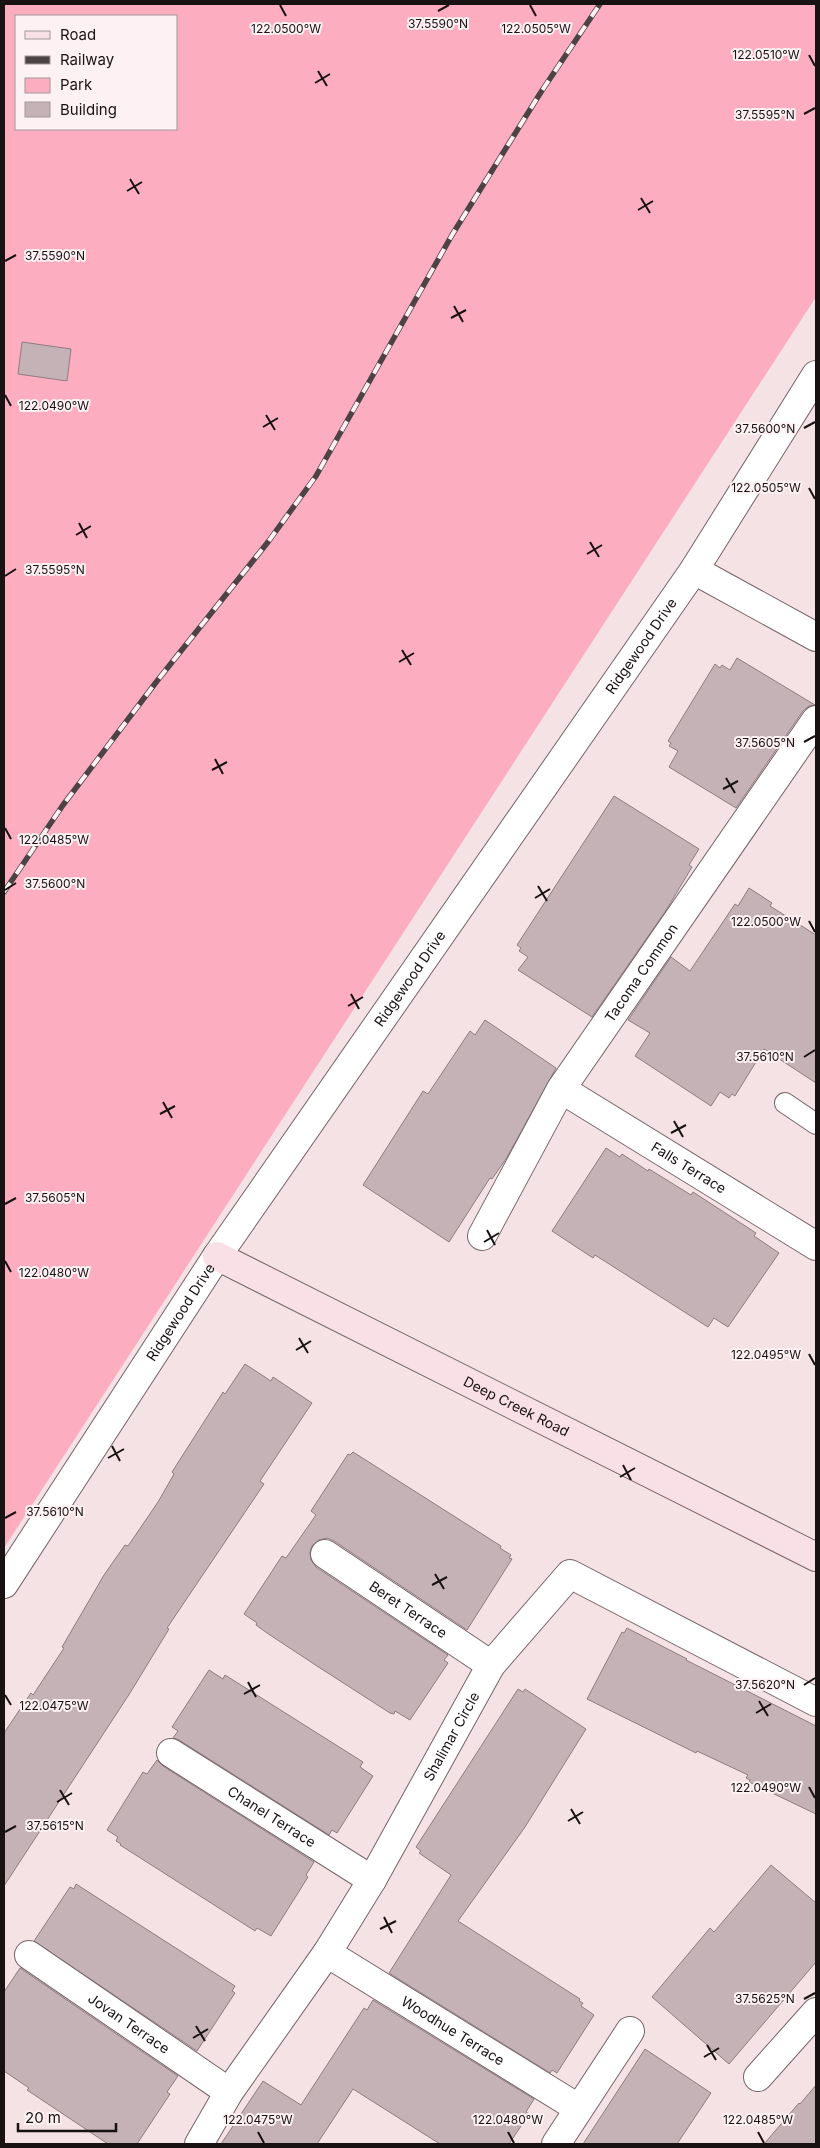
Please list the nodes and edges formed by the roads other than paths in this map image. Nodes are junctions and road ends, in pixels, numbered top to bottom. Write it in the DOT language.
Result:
graph roads {
  1 [pos="816,375"];
  2 [pos="694,570"];
  3 [pos="816,637"];
  4 [pos="816,720"];
  5 [pos="561,1089"];
  6 [pos="785,1102"];
  7 [pos="816,1124"];
  8 [pos="482,1236"];
  9 [pos="816,1246"];
  10 [pos="216,1256"];
  11 [pos="325,1554"];
  12 [pos="816,1557"];
  13 [pos="4,1584"];
  14 [pos="492,1665"];
  15 [pos="816,1702"];
  16 [pos="171,1752"];
  17 [pos="372,1880"];
  18 [pos="327,1953"];
  19 [pos="29,1955"];
  20 [pos="816,2013"];
  21 [pos="630,2031"];
  22 [pos="758,2077"];
  23 [pos="229,2092"];
  24 [pos="578,2108"];
  25 [pos="199,2144"];
  26 [pos="556,2144"];
  1 -- 2 [label="street, Ridgewood Drive"];
  2 -- 3 [label="street"];
  2 -- 10 [label="street, Ridgewood Drive"];
  4 -- 5 [label="street, Tacoma Common"];
  5 -- 8 [label="street, Tacoma Common"];
  5 -- 9 [label="street, Falls Terrace"];
  6 -- 7 [label="lane"];
  10 -- 12 [label="street, Deep Creek Road"];
  10 -- 13 [label="street, Ridgewood Drive"];
  11 -- 14 [label="street, Beret Terrace"];
  14 -- 15 [label="street, Shalimar Circle"];
  14 -- 17 [label="street, Shalimar Circle"];
  16 -- 17 [label="street, Chanel Terrace"];
  17 -- 18 [label="street, Shalimar Circle"];
  18 -- 23 [label="street, Shalimar Circle"];
  18 -- 24 [label="street, Woodhue Terrace"];
  19 -- 23 [label="street, Jovan Terrace"];
  20 -- 22 [label="street"];
  21 -- 24 [label="street"];
  23 -- 25 [label="street, Shalimar Circle"];
  24 -- 26 [label="street"];
}
